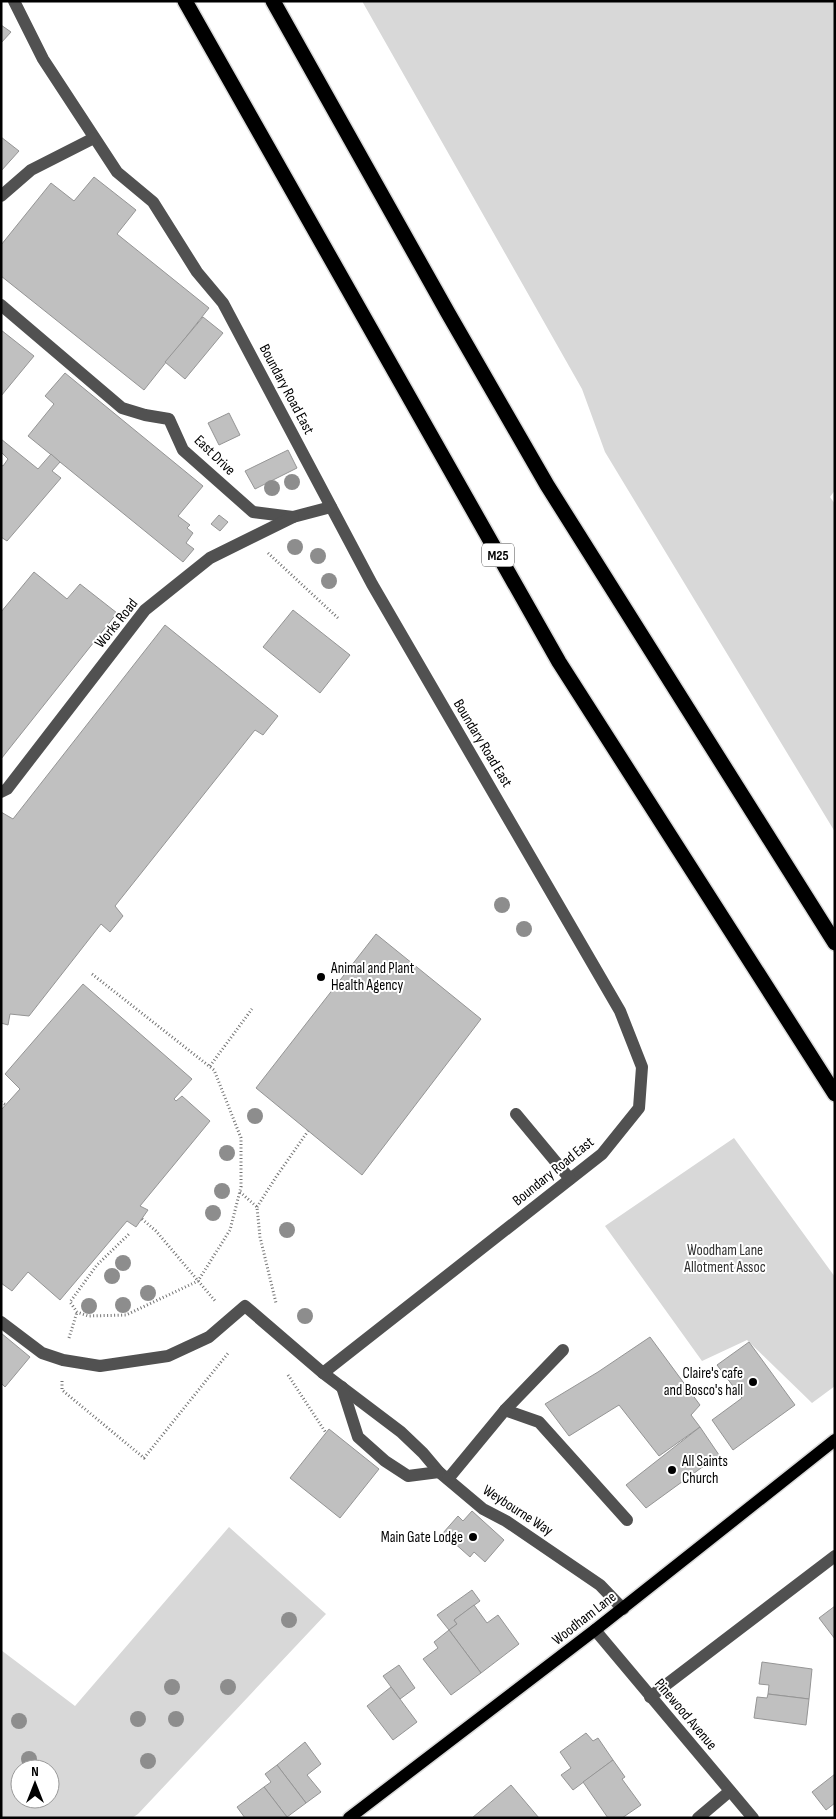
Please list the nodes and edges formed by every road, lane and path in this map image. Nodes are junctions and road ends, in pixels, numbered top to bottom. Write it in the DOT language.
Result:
graph roads {
  1 [pos="14,1"];
  2 [pos="185,1"];
  3 [pos="273,1"];
  4 [pos="94,138"];
  5 [pos="1,196"];
  6 [pos="1,305"];
  7 [pos="331,507"];
  8 [pos="293,517"];
  9 [pos="251,538"];
  10 [pos="339,619"];
  11 [pos="1,792"];
  12 [pos="835,942"];
  13 [pos="92,974"];
  14 [pos="252,1009"];
  15 [pos="210,1066"];
  16 [pos="835,1094"];
  17 [pos="1,1102"];
  18 [pos="6,1105"];
  19 [pos="516,1114"];
  20 [pos="308,1131"];
  21 [pos="570,1179"];
  22 [pos="239,1192"];
  23 [pos="257,1207"];
  24 [pos="129,1234"];
  25 [pos="77,1312"];
  26 [pos="1,1322"];
  27 [pos="278,1334"];
  28 [pos="230,1350"];
  29 [pos="563,1350"];
  30 [pos="63,1360"];
  31 [pos="323,1373"];
  32 [pos="342,1387"];
  33 [pos="505,1410"];
  34 [pos="835,1440"];
  35 [pos="444,1476"];
  36 [pos="627,1520"];
  37 [pos="835,1556"];
  38 [pos="623,1608"];
  39 [pos="595,1630"];
  40 [pos="650,1697"];
  41 [pos="730,1791"];
  42 [pos="349,1818"];
  43 [pos="698,1818"];
  44 [pos="753,1818"];
  1 -- 4 [label="street, Boundary Road East"];
  2 -- 16 [label="highway, M25"];
  3 -- 12 [label="highway"];
  4 -- 5 [label="street"];
  4 -- 7 [label="street, Boundary Road East"];
  6 -- 8 [label="street, East Drive"];
  7 -- 8 [label="street, East Drive"];
  7 -- 21 [label="street, Boundary Road East"];
  8 -- 9 [label="street, Works Road"];
  9 -- 10 [label="path"];
  9 -- 11 [label="street, Works Road"];
  13 -- 15 [label="path"];
  14 -- 15 [label="path"];
  15 -- 22 [label="path"];
  17 -- 18 [label="path"];
  19 -- 21 [label="street"];
  20 -- 23 [label="path"];
  21 -- 31 [label="street, Boundary Road East"];
  22 -- 23 [label="path"];
  22 -- 25 [label="path"];
  23 -- 27 [label="path"];
  24 -- 25 [label="path"];
  25 -- 30 [label="path"];
  26 -- 30 [label="street"];
  27 -- 30 [label="street, Weybourne Way"];
  27 -- 31 [label="street, Weybourne Way"];
  28 -- 30 [label="path"];
  29 -- 33 [label="street"];
  31 -- 32 [label="street, Weybourne Way"];
  32 -- 35 [label="street, Weybourne Way"];
  32 -- 35 [label="street"];
  33 -- 35 [label="street"];
  33 -- 36 [label="street"];
  34 -- 38 [label="main road, Woodham Lane"];
  35 -- 38 [label="street, Weybourne Way"];
  37 -- 40 [label="street"];
  38 -- 39 [label="main road, Woodham Lane"];
  39 -- 40 [label="street, Pinewood Avenue"];
  39 -- 42 [label="main road, Woodham Lane"];
  40 -- 41 [label="street, Pinewood Avenue"];
  41 -- 43 [label="street"];
  41 -- 44 [label="street, Pinewood Avenue"];
}
